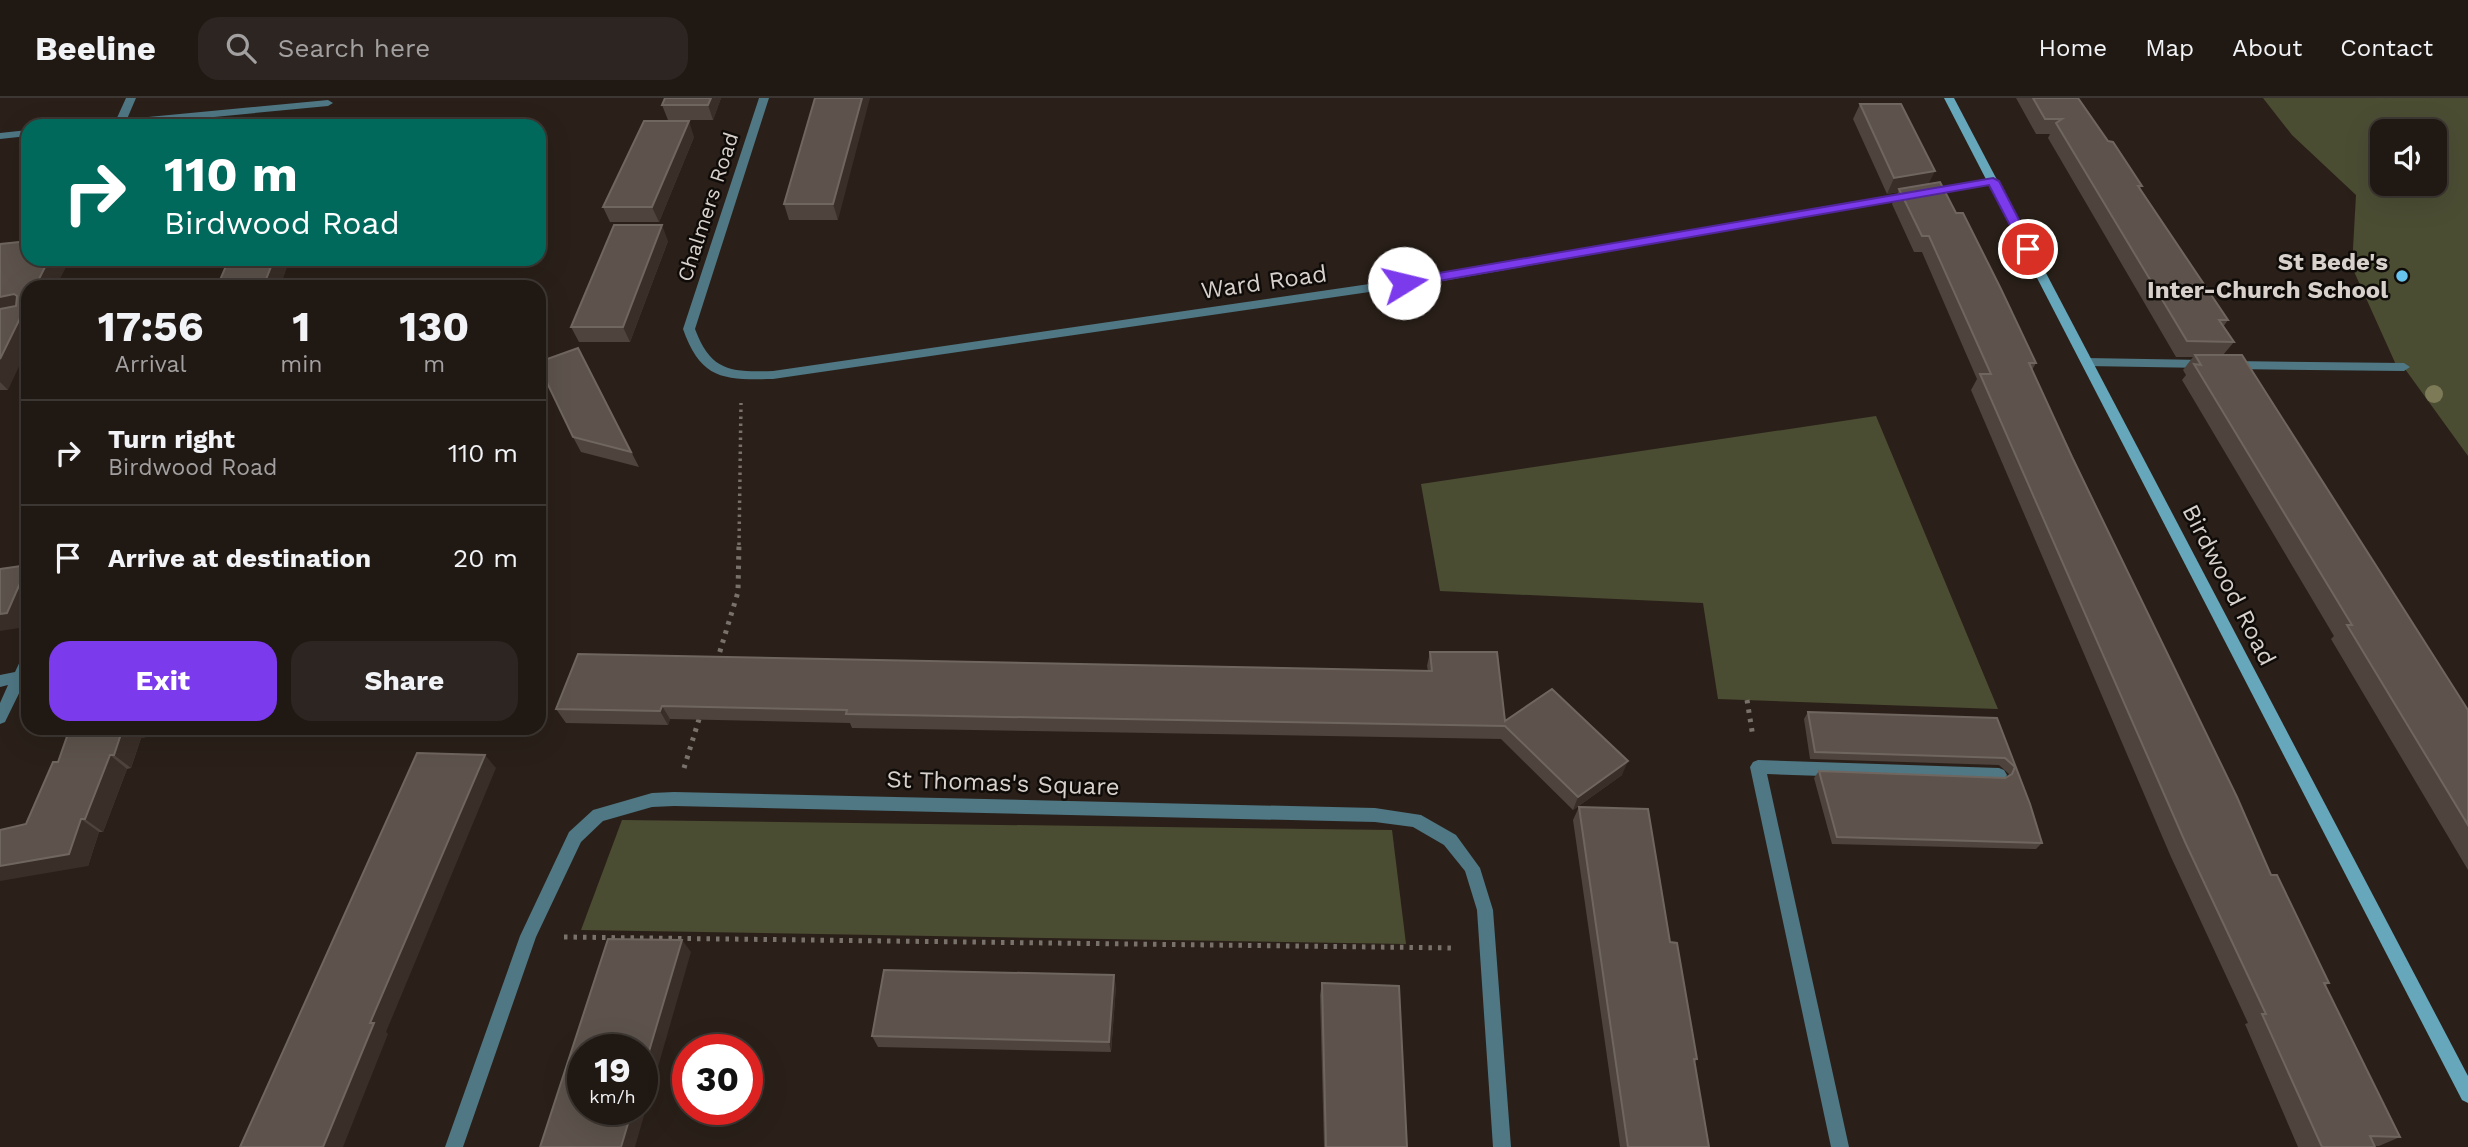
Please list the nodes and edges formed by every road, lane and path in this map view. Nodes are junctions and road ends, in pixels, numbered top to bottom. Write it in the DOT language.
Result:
graph roads {
  1 [pos="131,98"];
  2 [pos="764,98"];
  3 [pos="1949,98"];
  4 [pos="328,103"];
  5 [pos="122,119"];
  6 [pos="162,119"];
  7 [pos="21,134"];
  8 [pos="0,136"];
  9 [pos="1993,181"];
  10 [pos="689,329"];
  11 [pos="2087,362"];
  12 [pos="2404,367"];
  13 [pos="741,376"];
  14 [pos="714,669"];
  15 [pos="20,677"];
  16 [pos="0,681"];
  17 [pos="702,708"];
  18 [pos="0,718"];
  19 [pos="1999,775"];
  20 [pos="674,799"];
  21 [pos="528,936"];
  22 [pos="1488,948"];
  23 [pos="2468,1094"];
  24 [pos="454,1147"];
  25 [pos="1502,1147"];
  26 [pos="1840,1147"];
  1 -- 5 [label="street"];
  2 -- 10 [label="street, Chalmers Road"];
  3 -- 9 [label="street, Birdwood Road"];
  4 -- 6 [label="street"];
  7 -- 8 [label="street"];
  9 -- 11 [label="street, Birdwood Road"];
  9 -- 13 [label="street, Ward Road"];
  10 -- 13 [label="street, Ward Road"];
  11 -- 12 [label="street"];
  11 -- 23 [label="street, Birdwood Road"];
  13 -- 14 [label="path"];
  15 -- 16 [label="street"];
  15 -- 18 [label="street"];
  17 -- 20 [label="path"];
  19 -- 26 [label="street"];
  20 -- 21 [label="street, St Thomas's Square"];
  20 -- 22 [label="street, St Thomas's Square"];
  21 -- 22 [label="path"];
  21 -- 24 [label="street, St Thomas's Square"];
  22 -- 25 [label="street, St Thomas's Square"];
}
